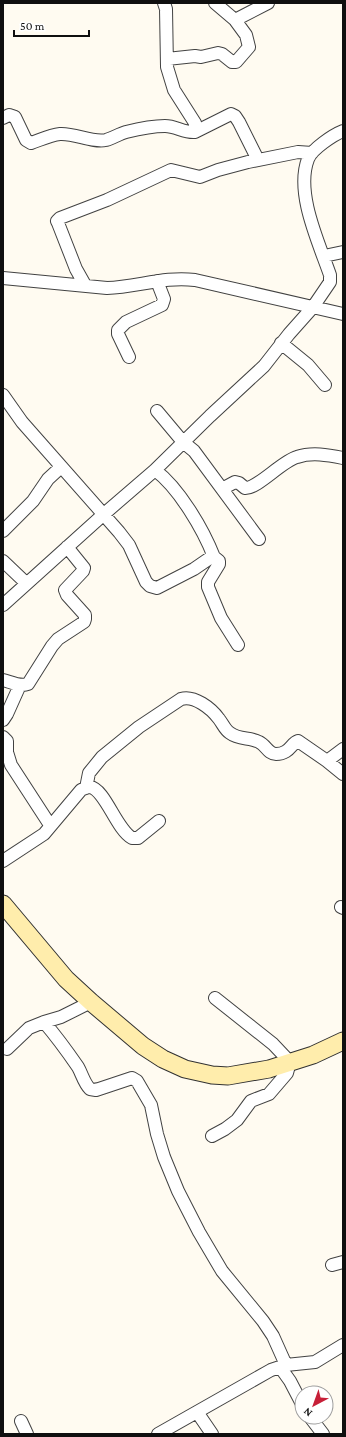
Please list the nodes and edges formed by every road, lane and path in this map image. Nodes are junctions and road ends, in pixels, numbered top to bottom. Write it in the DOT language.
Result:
graph roads {
  1 [pos="164,3"];
  2 [pos="215,3"];
  3 [pos="268,3"];
  4 [pos="235,20"];
  5 [pos="167,60"];
  6 [pos="3,118"];
  7 [pos="343,131"];
  8 [pos="195,132"];
  9 [pos="312,153"];
  10 [pos="258,160"];
  11 [pos="343,252"];
  12 [pos="324,256"];
  13 [pos="3,278"];
  14 [pos="157,282"];
  15 [pos="85,285"];
  16 [pos="313,307"];
  17 [pos="343,314"];
  18 [pos="281,343"];
  19 [pos="129,357"];
  20 [pos="325,384"];
  21 [pos="3,395"];
  22 [pos="157,411"];
  23 [pos="183,442"];
  24 [pos="343,458"];
  25 [pos="61,467"];
  26 [pos="155,470"];
  27 [pos="222,489"];
  28 [pos="104,514"];
  29 [pos="3,531"];
  30 [pos="259,539"];
  31 [pos="67,547"];
  32 [pos="214,557"];
  33 [pos="3,561"];
  34 [pos="26,583"];
  35 [pos="3,606"];
  36 [pos="238,645"];
  37 [pos="3,680"];
  38 [pos="20,685"];
  39 [pos="3,720"];
  40 [pos="3,737"];
  41 [pos="343,749"];
  42 [pos="327,761"];
  43 [pos="343,774"];
  44 [pos="86,788"];
  45 [pos="159,821"];
  46 [pos="50,825"];
  47 [pos="3,861"];
  48 [pos="3,904"];
  49 [pos="215,998"];
  50 [pos="91,1002"];
  51 [pos="44,1022"];
  52 [pos="343,1041"];
  53 [pos="6,1048"];
  54 [pos="290,1062"];
  55 [pos="212,1136"];
  56 [pos="343,1345"];
  57 [pos="283,1366"];
  58 [pos="294,1389"];
  59 [pos="197,1412"];
  60 [pos="21,1421"];
  61 [pos="316,1425"];
  62 [pos="27,1434"];
  63 [pos="158,1434"];
  64 [pos="212,1434"];
  65 [pos="323,1434"];
  1 -- 5 [label="street"];
  2 -- 4 [label="street"];
  3 -- 4 [label="street"];
  4 -- 5 [label="street"];
  5 -- 8 [label="street"];
  6 -- 8 [label="street"];
  7 -- 9 [label="street"];
  8 -- 10 [label="street"];
  9 -- 10 [label="street"];
  9 -- 12 [label="street"];
  10 -- 15 [label="street"];
  11 -- 12 [label="street"];
  12 -- 16 [label="street"];
  13 -- 15 [label="street"];
  14 -- 15 [label="street"];
  14 -- 16 [label="street"];
  14 -- 19 [label="street"];
  16 -- 17 [label="street"];
  16 -- 18 [label="street"];
  18 -- 20 [label="street"];
  18 -- 23 [label="street"];
  21 -- 25 [label="street"];
  22 -- 23 [label="street"];
  23 -- 26 [label="street"];
  23 -- 27 [label="street"];
  24 -- 27 [label="street"];
  25 -- 28 [label="street"];
  25 -- 29 [label="street"];
  26 -- 28 [label="street"];
  26 -- 32 [label="street"];
  27 -- 30 [label="street"];
  28 -- 31 [label="street"];
  28 -- 32 [label="street"];
  31 -- 34 [label="street"];
  31 -- 38 [label="street"];
  32 -- 36 [label="street"];
  33 -- 34 [label="street"];
  34 -- 35 [label="street"];
  37 -- 38 [label="street"];
  38 -- 39 [label="street"];
  40 -- 46 [label="street"];
  41 -- 42 [label="street"];
  42 -- 43 [label="street"];
  42 -- 44 [label="street"];
  44 -- 45 [label="street"];
  44 -- 46 [label="street"];
  46 -- 47 [label="street"];
  48 -- 50 [label="street"];
  49 -- 54 [label="street"];
  50 -- 51 [label="street"];
  50 -- 54 [label="street"];
  51 -- 53 [label="street"];
  51 -- 57 [label="street"];
  52 -- 54 [label="street"];
  54 -- 55 [label="street"];
  56 -- 57 [label="street"];
  57 -- 58 [label="street"];
  57 -- 59 [label="street"];
  59 -- 63 [label="street"];
  59 -- 64 [label="street"];
  60 -- 62 [label="street"];
  61 -- 65 [label="street"];
}
